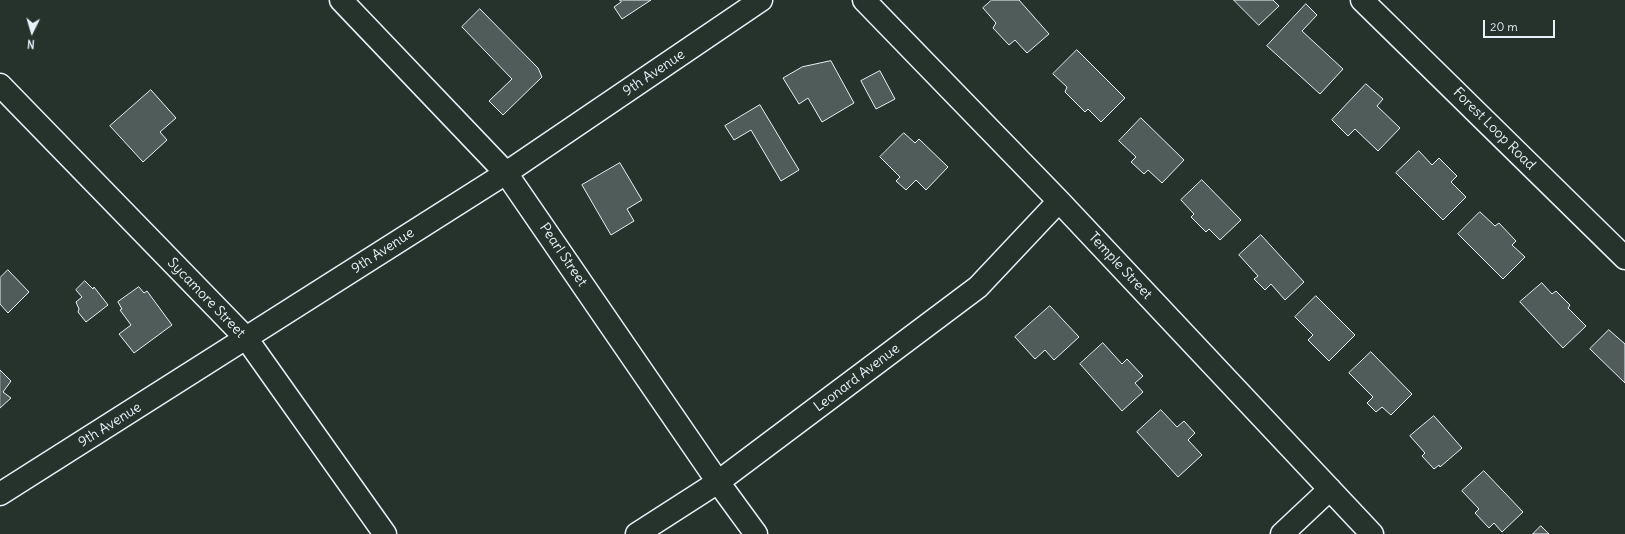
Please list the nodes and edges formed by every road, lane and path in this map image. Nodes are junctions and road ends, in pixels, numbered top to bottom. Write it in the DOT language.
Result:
graph roads {
  1 [pos="341,0"];
  2 [pos="761,0"];
  3 [pos="864,0"];
  4 [pos="1362,0"];
  5 [pos="0,85"];
  6 [pos="506,173"];
  7 [pos="1059,201"];
  8 [pos="1625,258"];
  9 [pos="246,338"];
  10 [pos="718,482"];
  11 [pos="1330,489"];
  12 [pos="0,494"];
  13 [pos="386,534"];
  14 [pos="637,534"];
  15 [pos="756,534"];
  16 [pos="1282,534"];
  17 [pos="1372,534"];
  1 -- 6 [label="street, Pearl Street"];
  2 -- 6 [label="street, 9th Avenue"];
  3 -- 7 [label="street, Temple Street"];
  4 -- 8 [label="street, Forest Loop Road"];
  5 -- 9 [label="street, Sycamore Street"];
  6 -- 9 [label="street, 9th Avenue"];
  6 -- 10 [label="street, Pearl Street"];
  7 -- 10 [label="street, Leonard Avenue"];
  7 -- 11 [label="street, Temple Street"];
  9 -- 12 [label="street, 9th Avenue"];
  9 -- 13 [label="street, Sycamore Street"];
  10 -- 14 [label="street, Leonard Avenue"];
  10 -- 15 [label="street, Pearl Street"];
  11 -- 16 [label="street"];
  11 -- 17 [label="street, Temple Street"];
}
